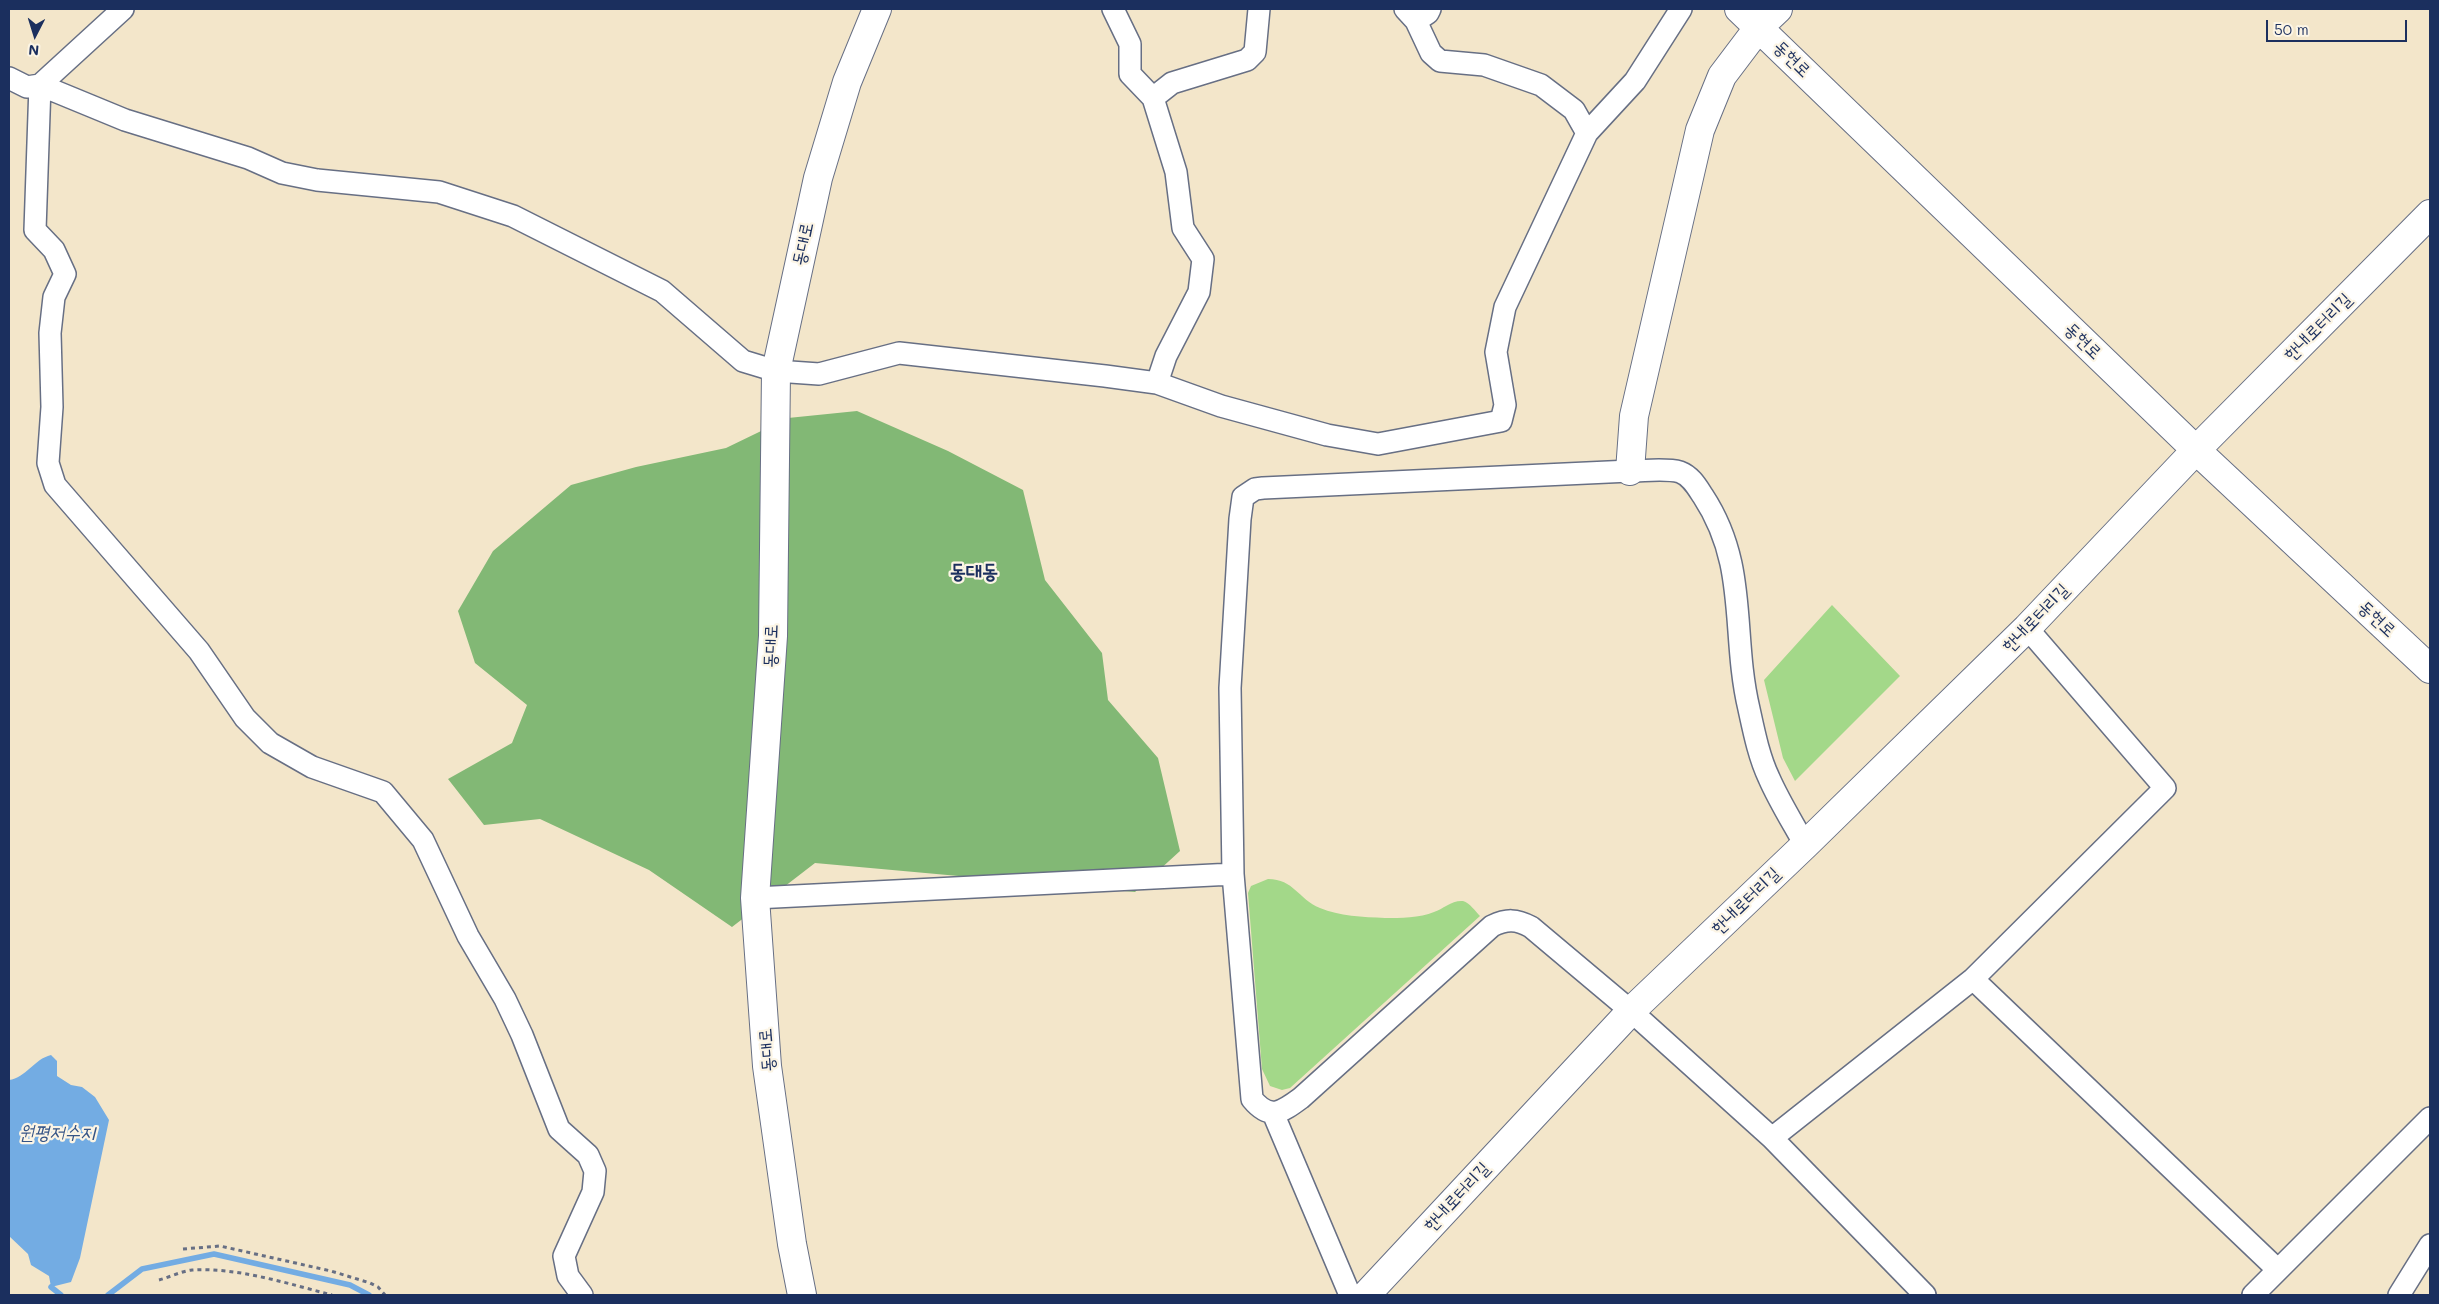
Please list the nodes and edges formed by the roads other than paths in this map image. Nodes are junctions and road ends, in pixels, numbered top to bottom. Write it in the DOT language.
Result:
graph roads {
  1 [pos="123,9"];
  2 [pos="877,9"];
  3 [pos="1113,9"];
  4 [pos="1259,9"];
  5 [pos="1681,9"];
  6 [pos="1739,9"];
  7 [pos="1778,9"];
  8 [pos="1417,13"];
  9 [pos="1758,28"];
  10 [pos="9,78"];
  11 [pos="40,85"];
  12 [pos="1153,98"];
  13 [pos="1587,134"];
  14 [pos="2430,214"];
  15 [pos="776,371"];
  16 [pos="1157,383"];
  17 [pos="2196,450"];
  18 [pos="1630,472"];
  19 [pos="2027,628"];
  20 [pos="2430,669"];
  21 [pos="1805,845"];
  22 [pos="1233,874"];
  23 [pos="755,898"];
  24 [pos="1972,979"];
  25 [pos="1631,1011"];
  26 [pos="1273,1113"];
  27 [pos="2430,1118"];
  28 [pos="1772,1138"];
  29 [pos="2430,1245"];
  30 [pos="2278,1270"];
  31 [pos="582,1295"];
  32 [pos="802,1295"];
  33 [pos="1350,1295"];
  34 [pos="1366,1295"];
  35 [pos="1925,1295"];
  36 [pos="2253,1295"];
  37 [pos="2399,1295"];
  1 -- 11 [label="street"];
  2 -- 15 [label="street, 동대로"];
  3 -- 12 [label="street"];
  4 -- 12 [label="street"];
  5 -- 13 [label="street"];
  6 -- 9 [label="street, 동현로"];
  7 -- 9 [label="street"];
  8 -- 13 [label="street"];
  9 -- 17 [label="street, 동현로"];
  9 -- 18 [label="street"];
  10 -- 11 [label="street"];
  11 -- 15 [label="street"];
  11 -- 31 [label="street"];
  12 -- 16 [label="street"];
  13 -- 16 [label="street"];
  14 -- 17 [label="street, 한내로터리길"];
  15 -- 16 [label="street"];
  15 -- 23 [label="street, 동대로"];
  17 -- 19 [label="street, 한내로터리길"];
  17 -- 20 [label="street, 동현로"];
  18 -- 21 [label="street"];
  18 -- 22 [label="street"];
  19 -- 21 [label="street, 한내로터리길"];
  19 -- 24 [label="street"];
  21 -- 25 [label="street, 한내로터리길"];
  22 -- 23 [label="street"];
  22 -- 26 [label="street"];
  23 -- 32 [label="street, 동대로"];
  24 -- 28 [label="street"];
  24 -- 30 [label="street"];
  25 -- 26 [label="street"];
  25 -- 28 [label="street"];
  25 -- 34 [label="street, 한내로터리길"];
  26 -- 33 [label="street"];
  27 -- 30 [label="street"];
  28 -- 35 [label="street"];
  29 -- 37 [label="street"];
  30 -- 36 [label="street"];
}
